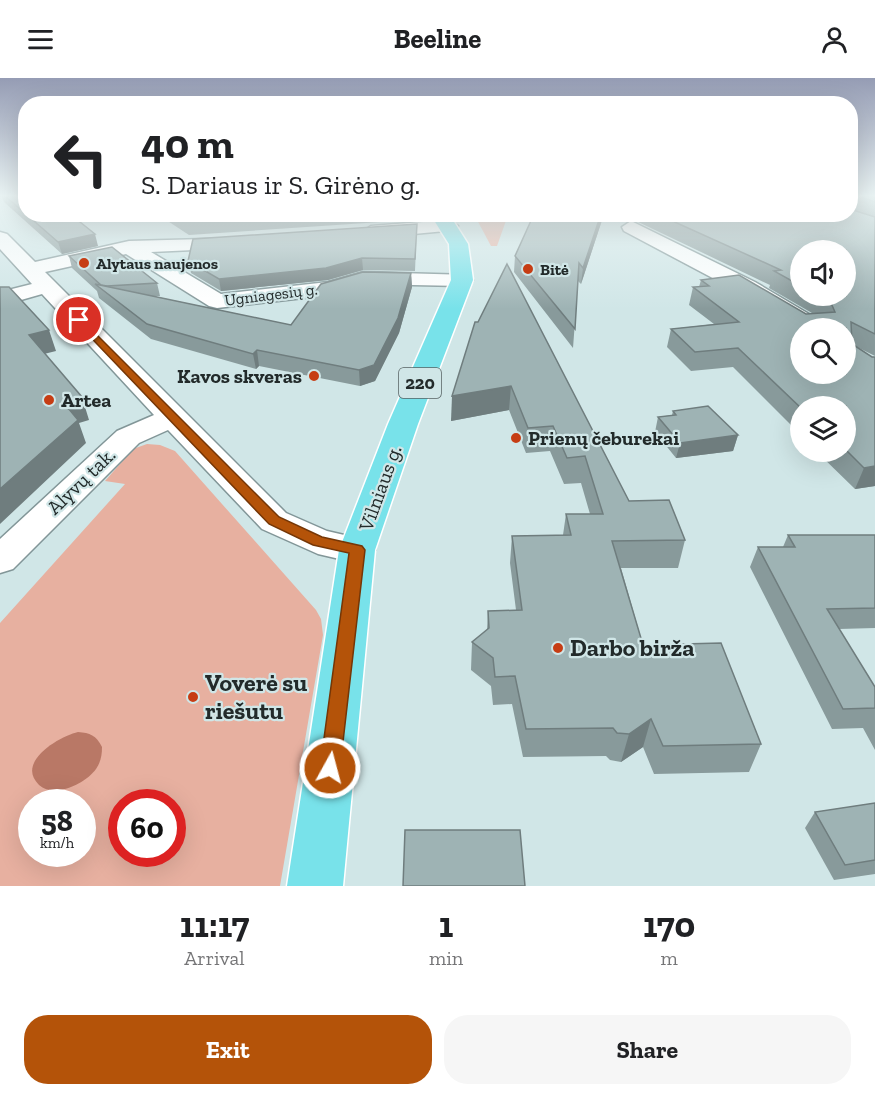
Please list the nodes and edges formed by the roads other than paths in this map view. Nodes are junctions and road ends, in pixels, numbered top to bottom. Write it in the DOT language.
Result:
graph roads {
  1 [pos="453,234"];
  2 [pos="646,234"];
  3 [pos="0,238"];
  4 [pos="258,240"];
  5 [pos="129,247"];
  6 [pos="40,278"];
  7 [pos="462,280"];
  8 [pos="0,299"];
  9 [pos="798,318"];
  10 [pos="172,418"];
  11 [pos="357,550"];
  12 [pos="0,560"];
  13 [pos="315,886"];
  1 -- 7 [label="main road, Vilniaus g. / 220"];
  2 -- 9 [label="street"];
  3 -- 6 [label="street"];
  4 -- 5 [label="street"];
  5 -- 6 [label="street"];
  5 -- 7 [label="street, Ugniagesių g."];
  6 -- 8 [label="street"];
  6 -- 10 [label="street"];
  7 -- 11 [label="main road, Vilniaus g. / 220"];
  10 -- 11 [label="street"];
  10 -- 12 [label="street, Alyvų tak."];
  11 -- 13 [label="main road, Vilniaus g. / 220"];
}
